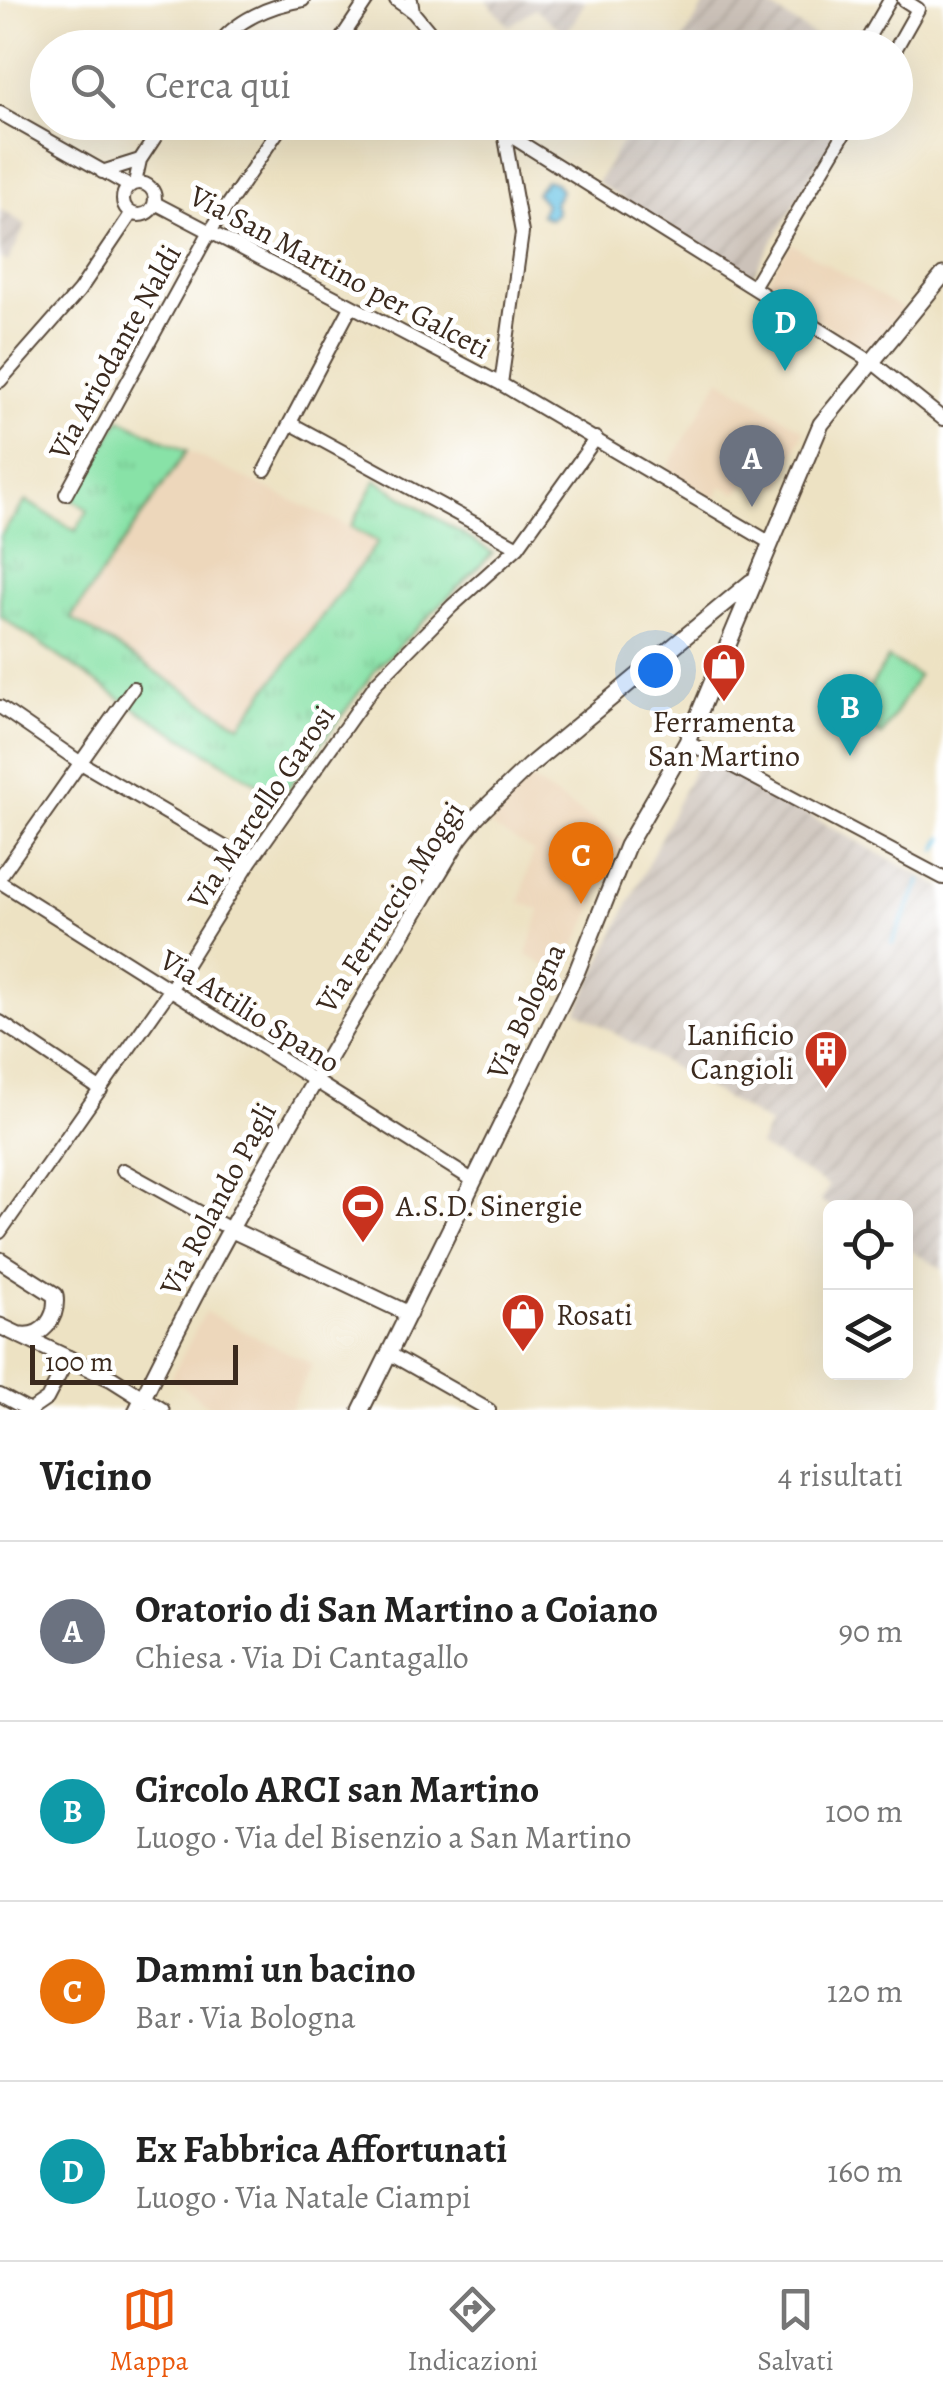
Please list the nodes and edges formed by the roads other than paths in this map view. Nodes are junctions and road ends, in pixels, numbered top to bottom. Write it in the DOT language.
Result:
graph roads {
  1 [pos="303,0"];
  2 [pos="367,0"];
  3 [pos="396,0"];
  4 [pos="890,0"];
  5 [pos="904,0"];
  6 [pos="412,6"];
  7 [pos="232,30"];
  8 [pos="347,30"];
  9 [pos="430,30"];
  10 [pos="872,30"];
  11 [pos="906,30"];
  12 [pos="0,113"];
  13 [pos="30,130"];
  14 [pos="47,140"];
  15 [pos="154,140"];
  16 [pos="272,140"];
  17 [pos="503,140"];
  18 [pos="521,140"];
  19 [pos="840,140"];
  20 [pos="140,160"];
  21 [pos="102,172"];
  22 [pos="132,184"];
  23 [pos="155,203"];
  24 [pos="128,209"];
  25 [pos="209,233"];
  26 [pos="943,275"];
  27 [pos="753,287"];
  28 [pos="351,308"];
  29 [pos="872,362"];
  30 [pos="0,381"];
  31 [pos="501,384"];
  32 [pos="943,418"];
  33 [pos="290,423"];
  34 [pos="596,438"];
  35 [pos="264,470"];
  36 [pos="66,494"];
  37 [pos="769,542"];
  38 [pos="518,547"];
  39 [pos="754,580"];
  40 [pos="700,623"];
  41 [pos="728,638"];
  42 [pos="133,688"];
  43 [pos="0,707"];
  44 [pos="687,742"];
  45 [pos="80,763"];
  46 [pos="250,862"];
  47 [pos="943,878"];
  48 [pos="0,880"];
  49 [pos="170,990"];
  50 [pos="0,1022"];
  51 [pos="314,1081"];
  52 [pos="100,1090"];
  53 [pos="123,1170"];
  54 [pos="474,1181"];
  55 [pos="230,1229"];
  56 [pos="0,1232"];
  57 [pos="0,1260"];
  58 [pos="409,1314"];
  59 [pos="50,1321"];
  60 [pos="0,1326"];
  61 [pos="20,1334"];
  62 [pos="390,1354"];
  63 [pos="67,1356"];
  64 [pos="164,1359"];
  65 [pos="112,1379"];
  66 [pos="0,1395"];
  67 [pos="140,1403"];
  68 [pos="30,1410"];
  69 [pos="162,1410"];
  70 [pos="361,1410"];
  71 [pos="489,1410"];
  1 -- 7 [label="street"];
  2 -- 8 [label="street"];
  3 -- 6 [label="street"];
  4 -- 10 [label="street"];
  5 -- 11 [label="street"];
  6 -- 9 [label="street"];
  12 -- 13 [label="street"];
  14 -- 21 [label="street"];
  15 -- 20 [label="street"];
  16 -- 25 [label="street, Via Ariodante Naldi"];
  17 -- 31 [label="street"];
  18 -- 27 [label="street"];
  19 -- 27 [label="street"];
  20 -- 21 [label="street"];
  20 -- 22 [label="street"];
  21 -- 22 [label="street"];
  22 -- 23 [label="street"];
  22 -- 24 [label="street"];
  23 -- 24 [label="street"];
  23 -- 25 [label="street, Via San Martino per Galceti"];
  24 -- 30 [label="street"];
  25 -- 28 [label="street, Via San Martino per Galceti"];
  25 -- 36 [label="street, Via Ariodante Naldi"];
  26 -- 29 [label="street, Via Bologna"];
  27 -- 29 [label="street"];
  28 -- 31 [label="street, Via San Martino per Galceti"];
  28 -- 33 [label="street"];
  29 -- 32 [label="street"];
  29 -- 37 [label="street, Via Bologna"];
  31 -- 34 [label="street, Via San Martino per Galceti"];
  33 -- 35 [label="street"];
  33 -- 38 [label="street"];
  34 -- 37 [label="street, Via San Martino per Galceti"];
  34 -- 38 [label="street, Via Marcello Garosi"];
  37 -- 39 [label="street, Via Bologna"];
  38 -- 46 [label="street, Via Marcello Garosi"];
  39 -- 40 [label="street, Via Ferruccio Moggi"];
  39 -- 41 [label="street, Via Bologna"];
  40 -- 41 [label="street"];
  40 -- 51 [label="street, Via Ferruccio Moggi"];
  41 -- 44 [label="street, Via Bologna"];
  42 -- 45 [label="street"];
  43 -- 45 [label="street"];
  44 -- 47 [label="street"];
  44 -- 54 [label="street, Via Bologna"];
  45 -- 46 [label="street"];
  45 -- 48 [label="street"];
  46 -- 49 [label="street, Via Marcello Garosi"];
  48 -- 49 [label="street, Via Attilio Spano"];
  49 -- 51 [label="street, Via Attilio Spano"];
  49 -- 52 [label="street, Via Marcello Garosi"];
  50 -- 52 [label="street"];
  51 -- 54 [label="street, Via Attilio Spano"];
  51 -- 55 [label="street, Via Rolando Pagli"];
  52 -- 56 [label="street, Via Marcello Garosi"];
  53 -- 55 [label="street"];
  54 -- 58 [label="street, Via Bologna"];
  55 -- 58 [label="street"];
  55 -- 64 [label="street, Via Rolando Pagli"];
  57 -- 59 [label="street"];
  58 -- 62 [label="street, Via Bologna"];
  59 -- 61 [label="street"];
  59 -- 63 [label="street"];
  60 -- 61 [label="street"];
  61 -- 63 [label="street"];
  62 -- 70 [label="street, Via Bologna"];
  62 -- 71 [label="street"];
  63 -- 65 [label="street"];
  63 -- 68 [label="street"];
  64 -- 65 [label="street"];
  64 -- 67 [label="street, Via Rolando Pagli"];
  65 -- 67 [label="street"];
  66 -- 68 [label="street"];
  67 -- 69 [label="street"];
}
